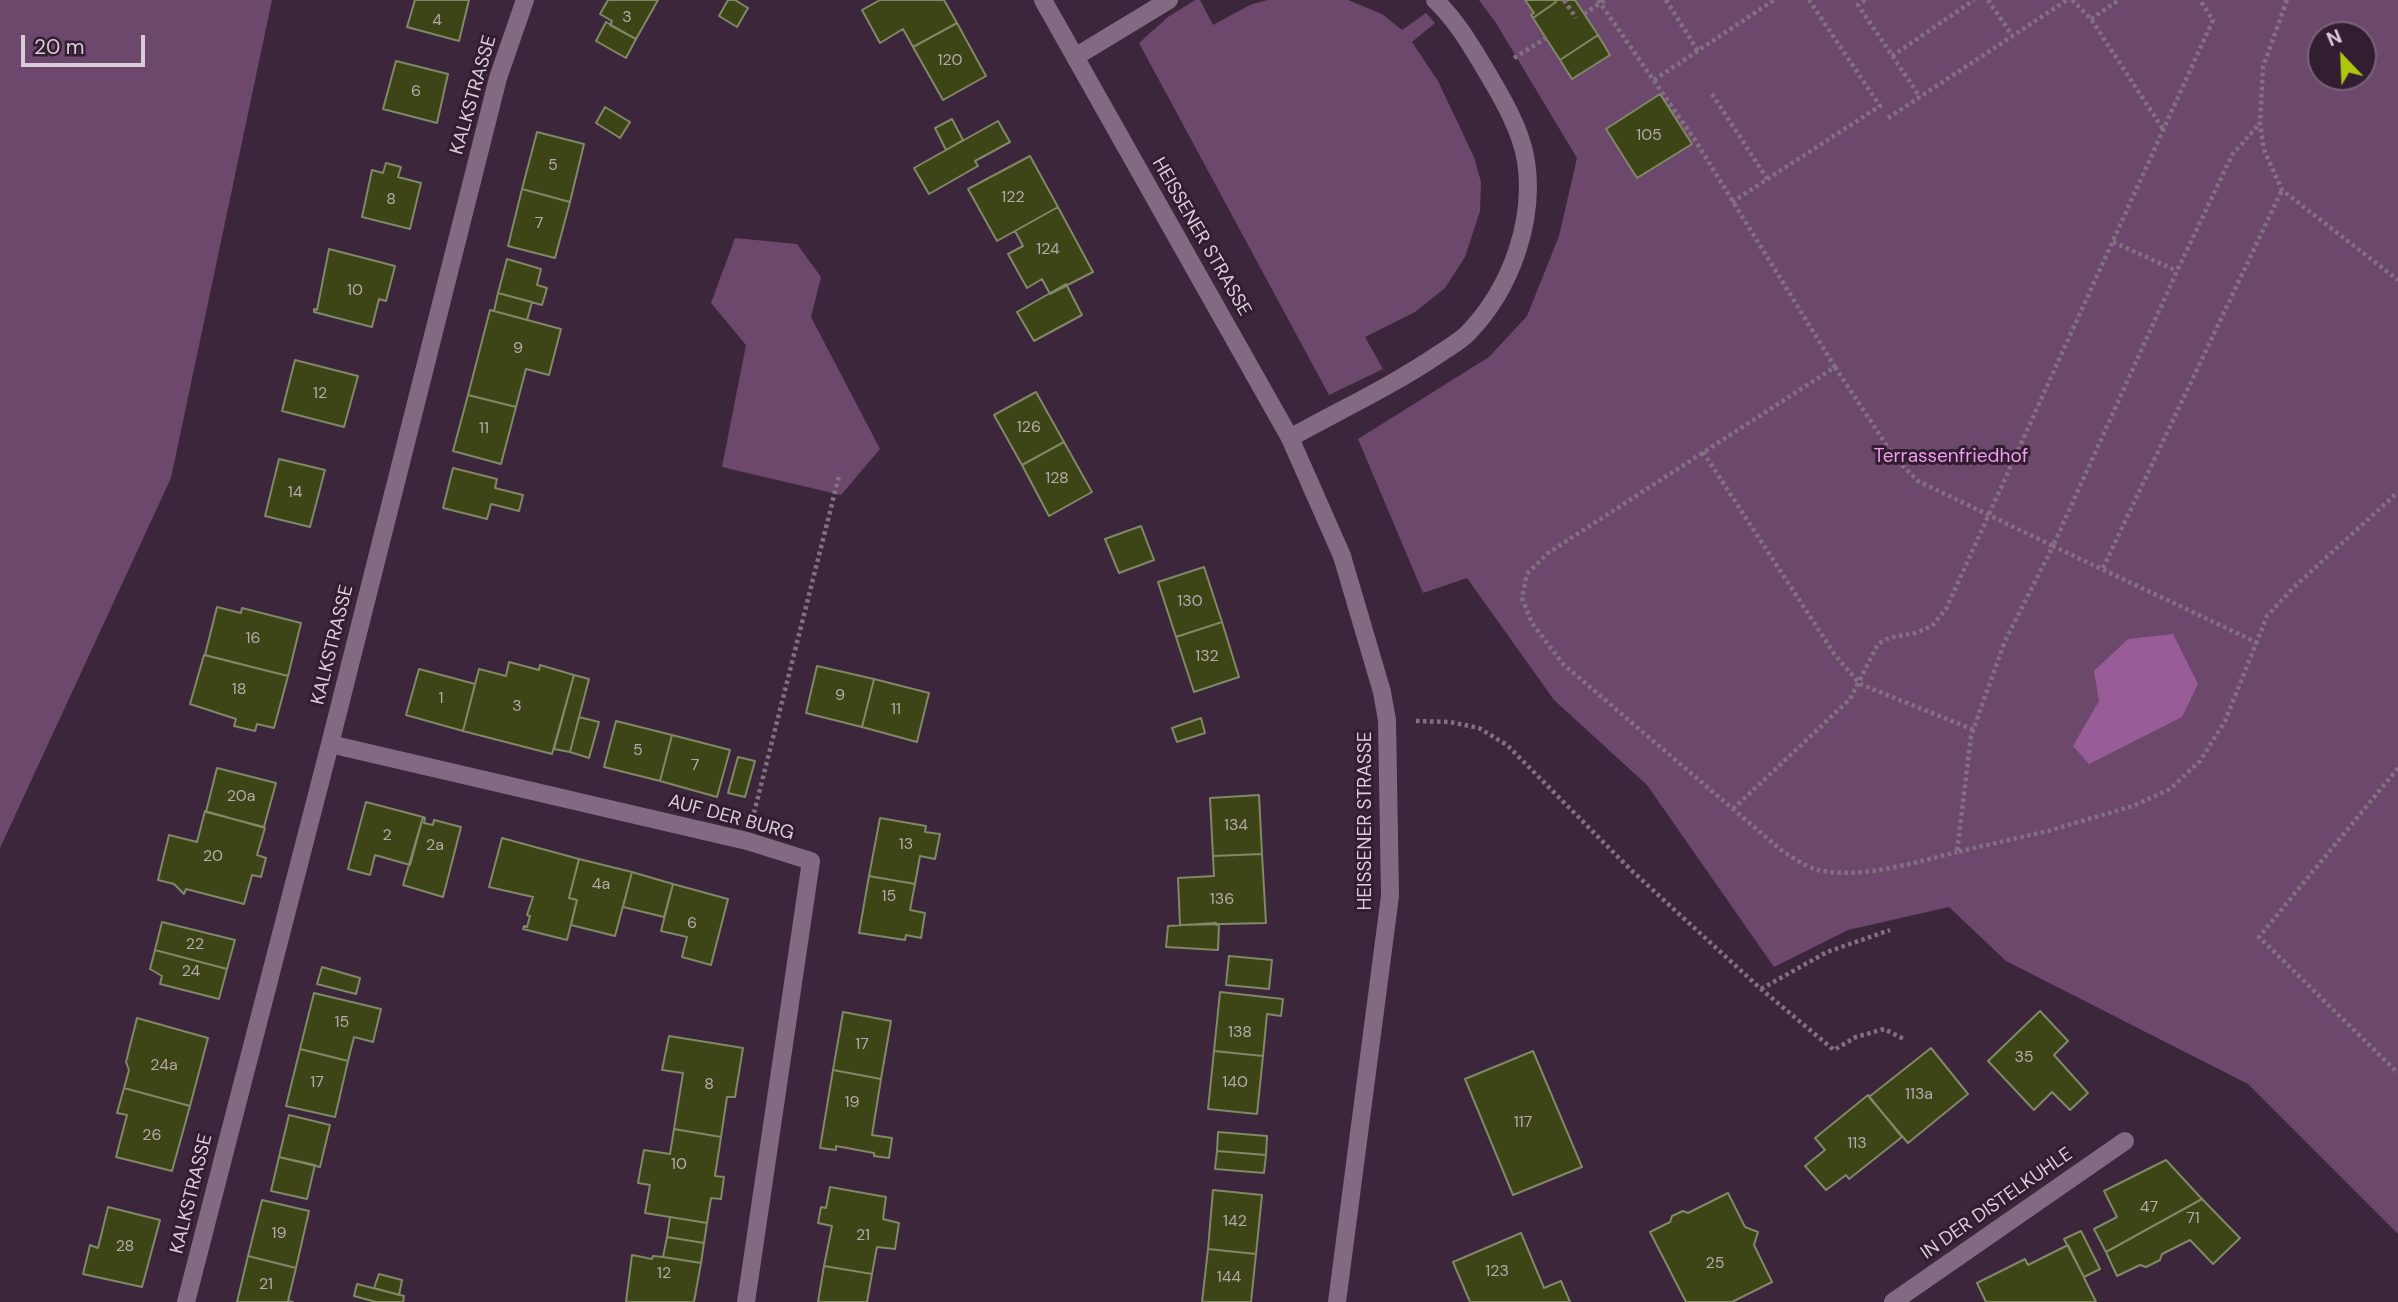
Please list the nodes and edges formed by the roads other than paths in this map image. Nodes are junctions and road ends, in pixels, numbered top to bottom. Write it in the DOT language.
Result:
graph roads {
  1 [pos="525,0"];
  2 [pos="1043,0"];
  3 [pos="1169,0"];
  4 [pos="1435,0"];
  5 [pos="1075,57"];
  6 [pos="1290,438"];
  7 [pos="330,744"];
  8 [pos="2124,1141"];
  9 [pos="186,1302"];
  10 [pos="746,1302"];
  11 [pos="1337,1302"];
  12 [pos="1893,1302"];
  1 -- 7 [label="street, KALKSTRASSE"];
  2 -- 5 [label="street, HEISSENER STRASSE"];
  3 -- 5 [label="street"];
  4 -- 6 [label="street"];
  5 -- 6 [label="street, HEISSENER STRASSE"];
  6 -- 11 [label="street, HEISSENER STRASSE"];
  7 -- 9 [label="street, KALKSTRASSE"];
  7 -- 10 [label="street, AUF DER BURG"];
  8 -- 12 [label="street, IN DER DISTELKUHLE"];
}
